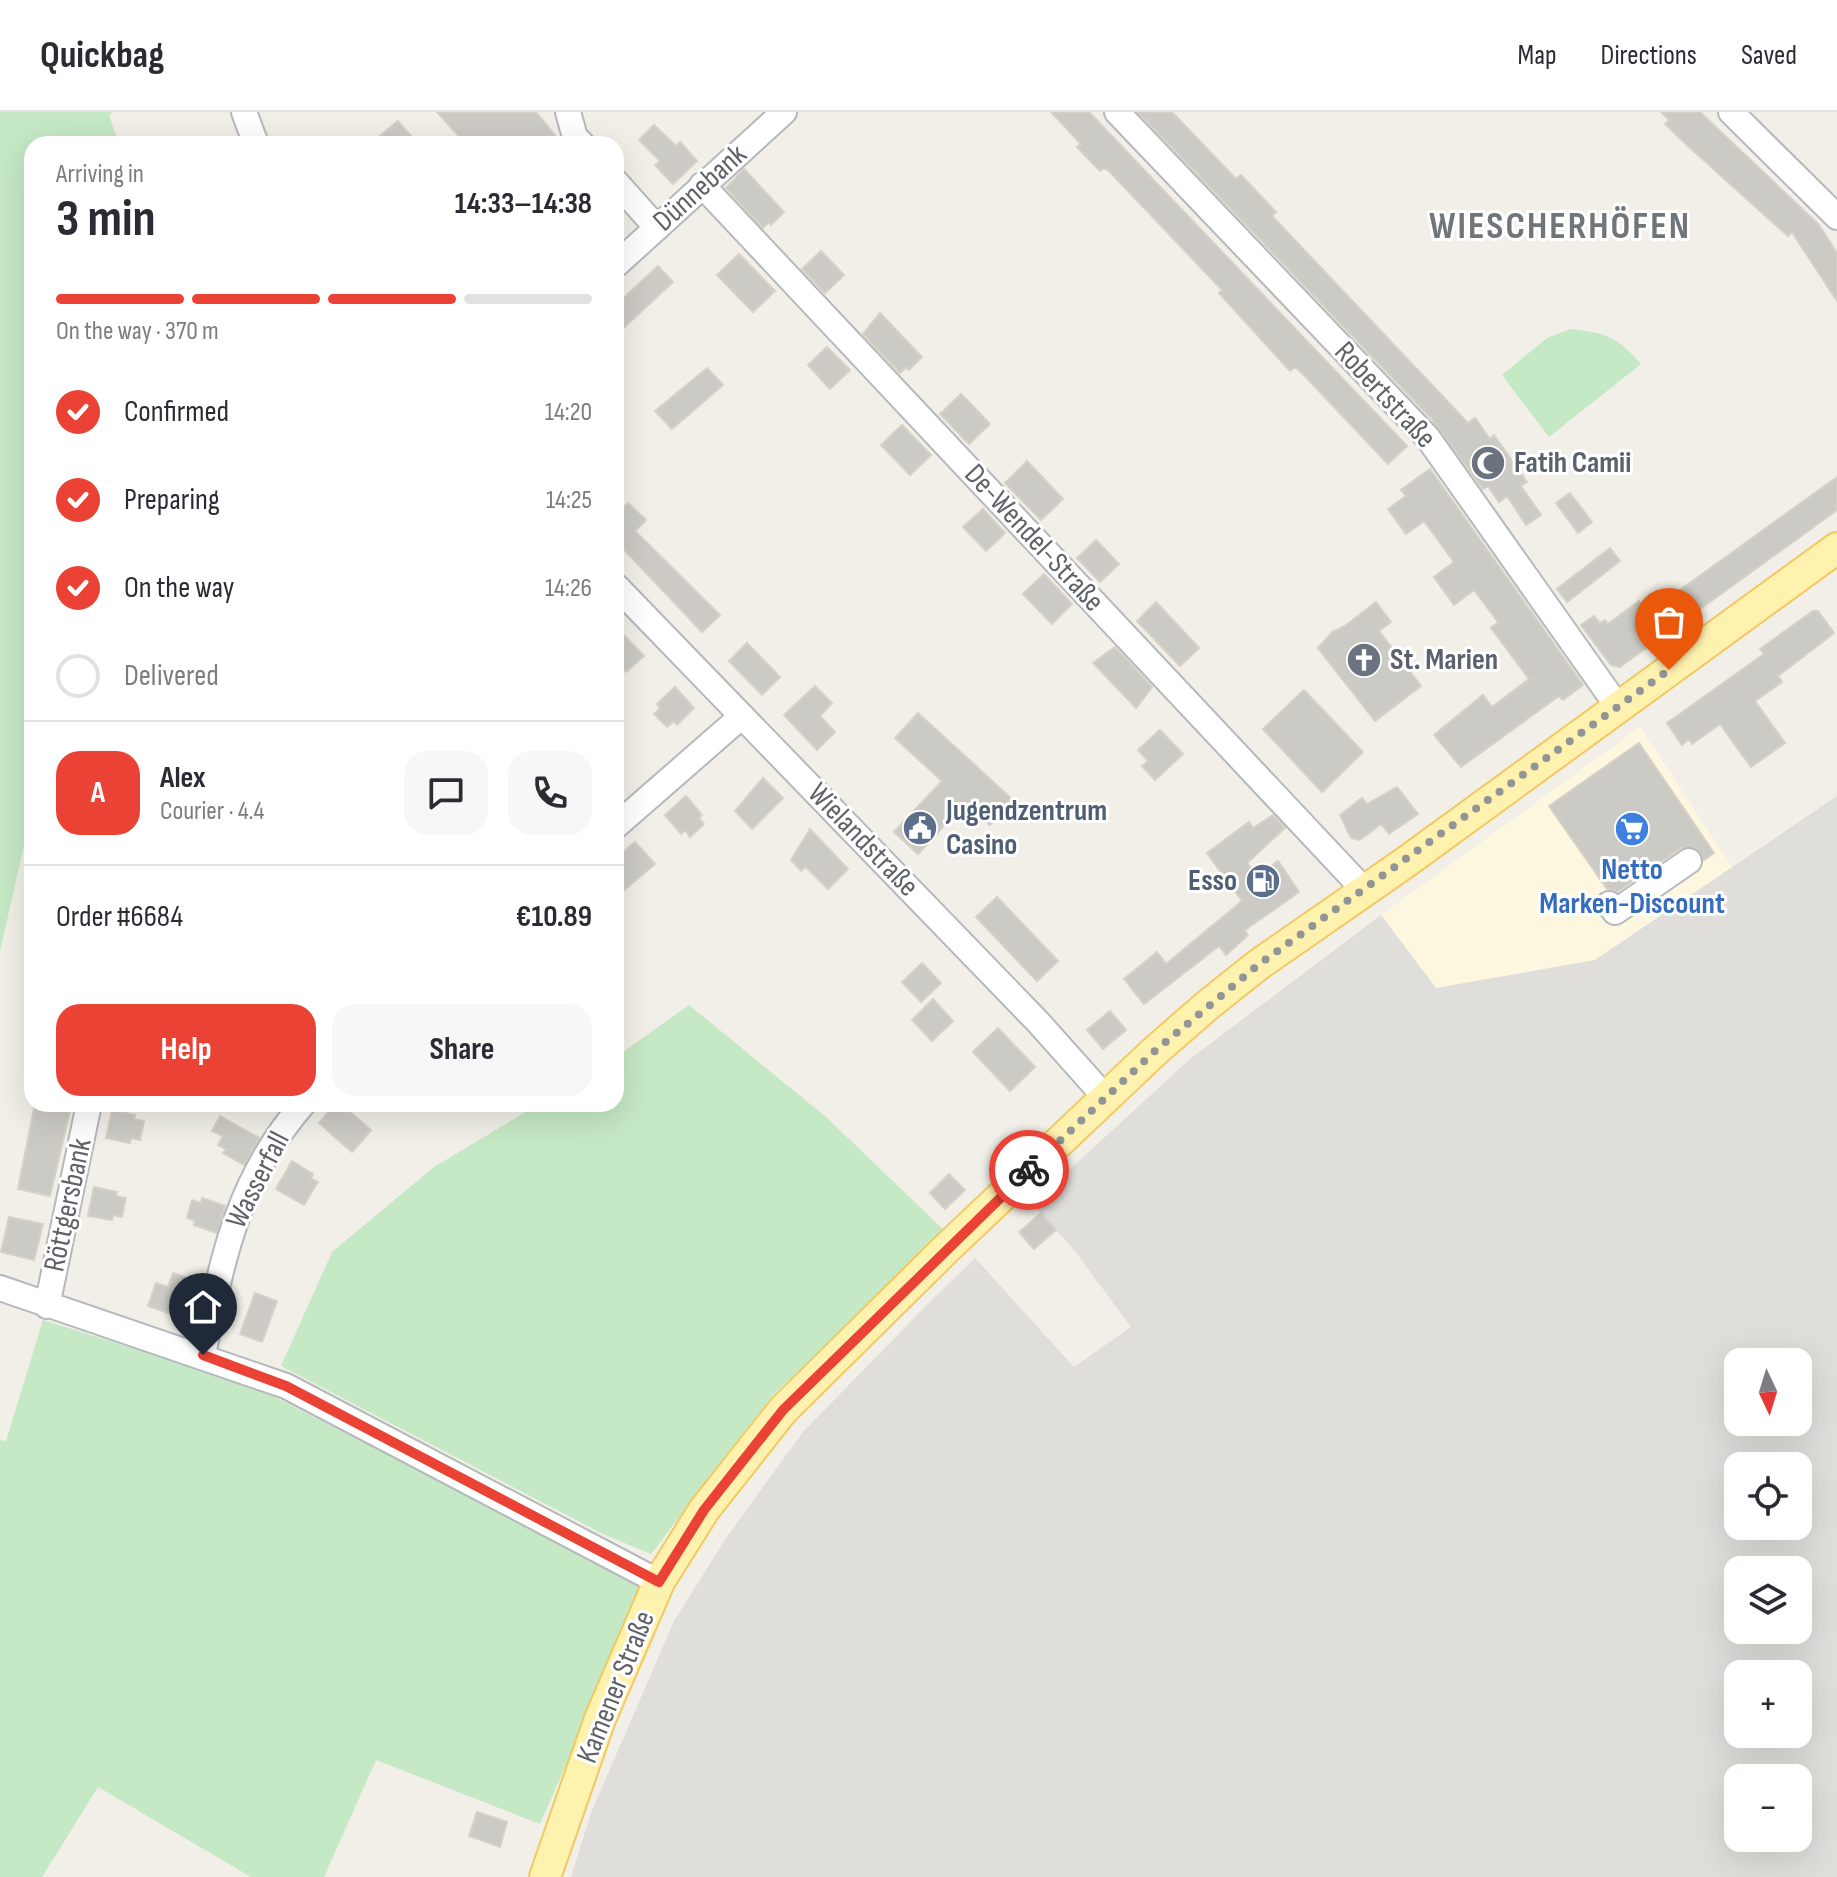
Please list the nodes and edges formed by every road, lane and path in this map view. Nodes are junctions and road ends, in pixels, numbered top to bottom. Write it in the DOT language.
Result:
graph roads {
  1 [pos="244,112"];
  2 [pos="568,112"];
  3 [pos="784,112"];
  4 [pos="1117,112"];
  5 [pos="1731,112"];
  6 [pos="253,136"];
  7 [pos="575,136"];
  8 [pos="702,185"];
  9 [pos="624,191"];
  10 [pos="1837,217"];
  11 [pos="657,228"];
  12 [pos="624,258"];
  13 [pos="1837,548"];
  14 [pos="624,594"];
  15 [pos="1618,707"];
  16 [pos="742,716"];
  17 [pos="624,819"];
  18 [pos="1689,861"];
  19 [pos="1365,891"];
  20 [pos="1609,904"];
  21 [pos="1105,1097"];
  22 [pos="87,1112"];
  23 [pos="297,1112"];
  24 [pos="0,1288"];
  25 [pos="47,1306"];
  26 [pos="203,1355"];
  27 [pos="659,1582"];
  28 [pos="545,1877"];
  1 -- 6 [label="street"];
  2 -- 7 [label="street"];
  3 -- 8 [label="street, Dünnebank"];
  4 -- 15 [label="street, Robertstraße"];
  5 -- 10 [label="street"];
  8 -- 11 [label="street, Dünnebank"];
  8 -- 19 [label="street, De-Wendel-Straße"];
  9 -- 11 [label="street"];
  11 -- 12 [label="street, Dünnebank"];
  13 -- 15 [label="main road, Kamener Straße"];
  14 -- 16 [label="street, Wielandstraße"];
  15 -- 19 [label="main road, Kamener Straße"];
  16 -- 17 [label="street"];
  16 -- 21 [label="street, Wielandstraße"];
  18 -- 20 [label="street"];
  19 -- 21 [label="main road, Kamener Straße"];
  21 -- 27 [label="main road, Kamener Straße"];
  22 -- 25 [label="street, Röttgersbank"];
  23 -- 26 [label="street, Wasserfall"];
  24 -- 25 [label="street"];
  25 -- 26 [label="street"];
  26 -- 27 [label="street"];
  27 -- 28 [label="main road, Kamener Straße"];
}
